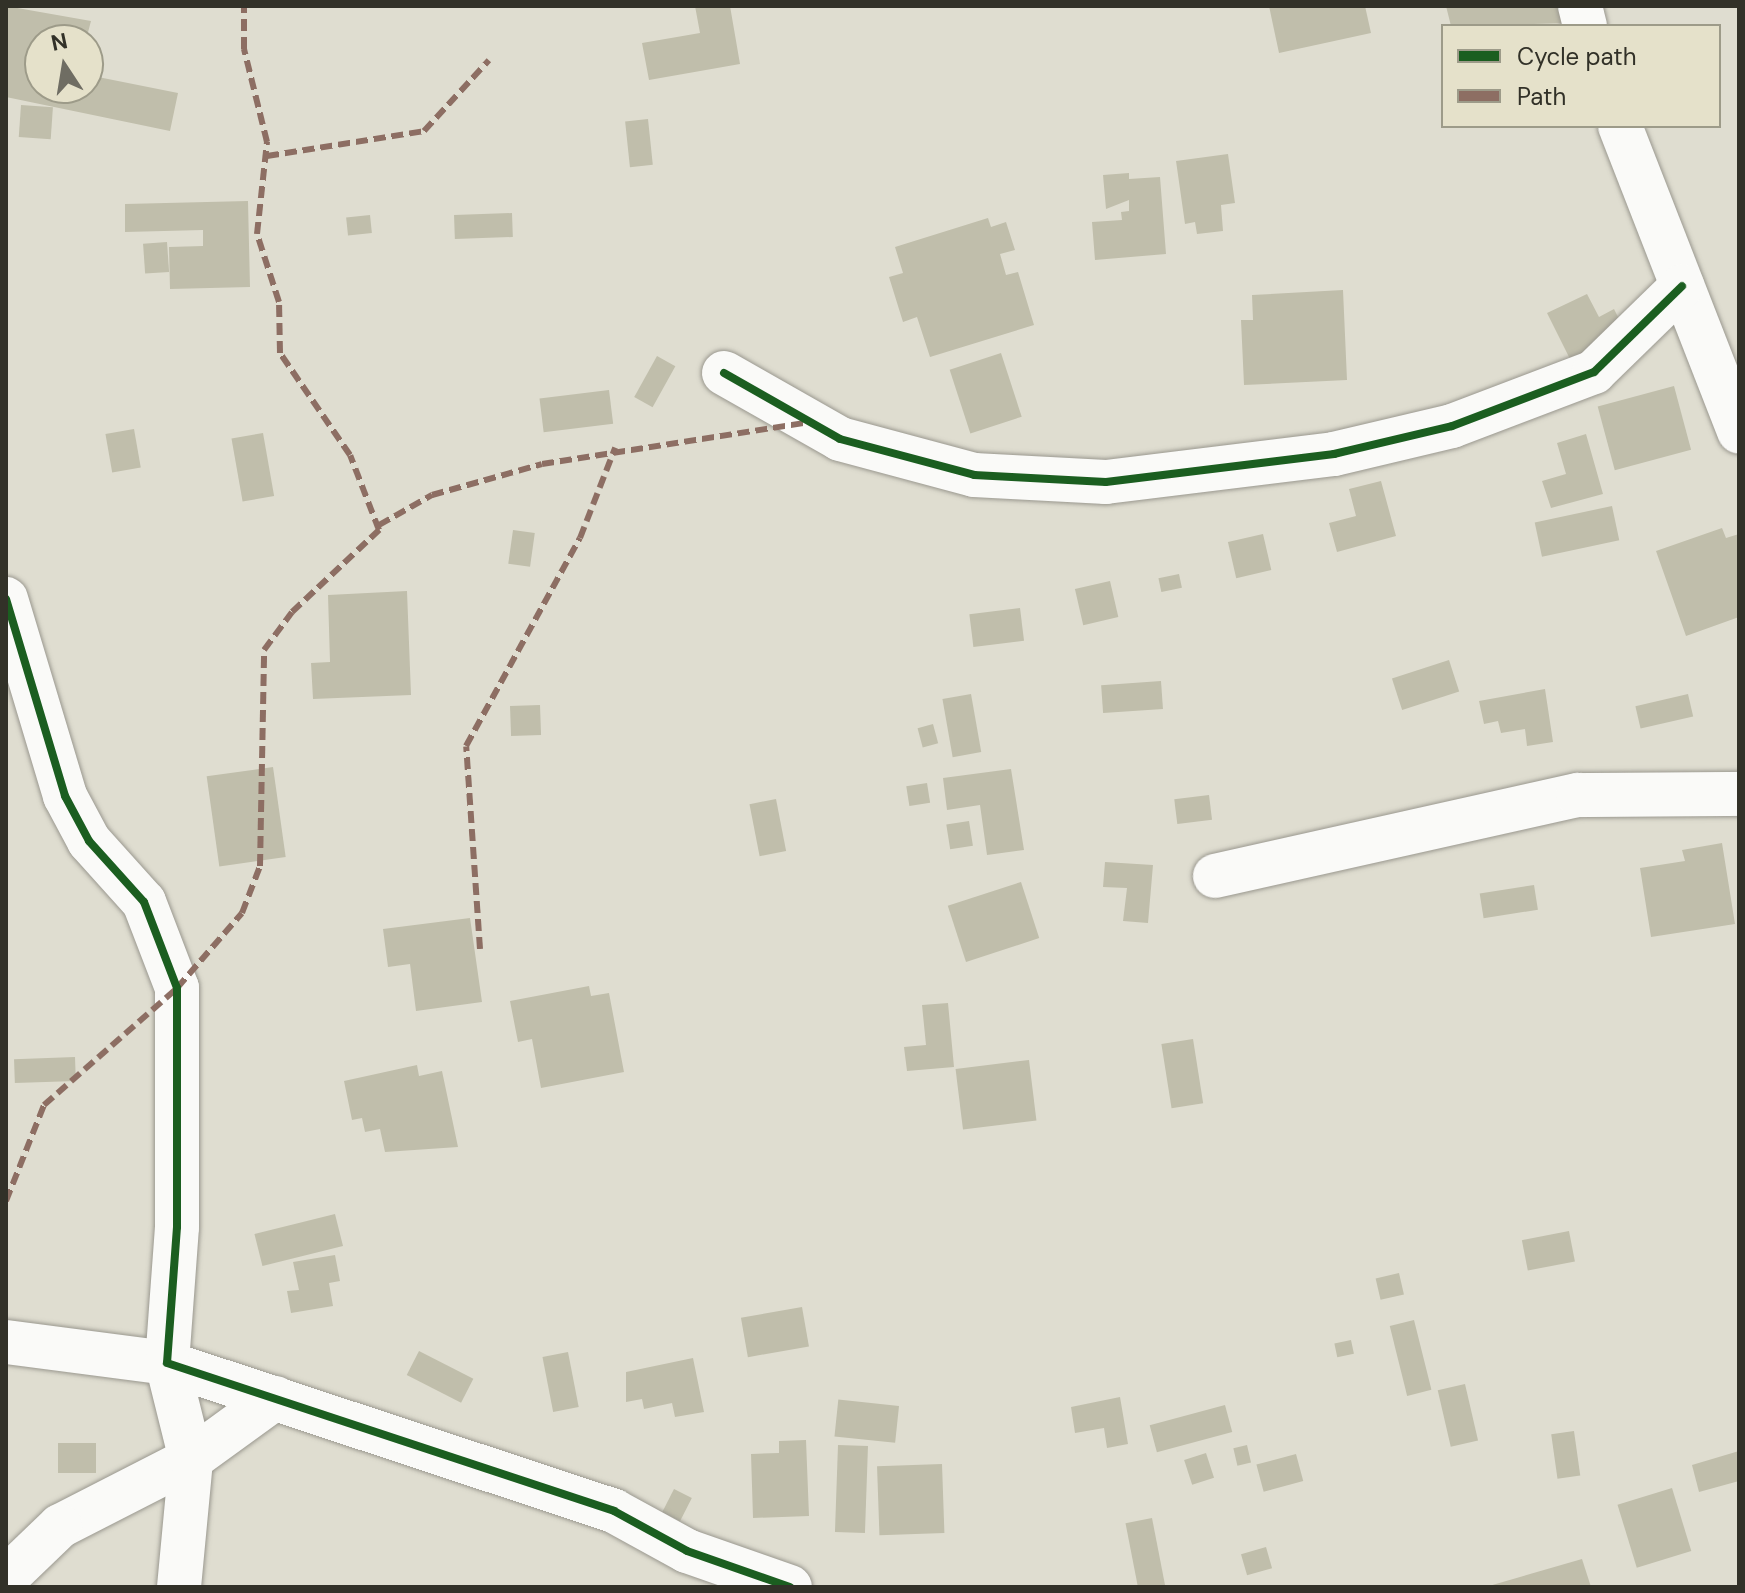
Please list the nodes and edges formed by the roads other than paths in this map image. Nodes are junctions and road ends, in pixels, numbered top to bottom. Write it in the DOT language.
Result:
graph roads {
  1 [pos="1621,128"];
  2 [pos="1682,286"];
  3 [pos="724,373"];
  4 [pos="1739,432"];
  5 [pos="6,599"];
  6 [pos="1739,794"];
  7 [pos="1215,876"];
  8 [pos="6,1342"];
  9 [pos="167,1363"];
  10 [pos="275,1398"];
  11 [pos="191,1459"];
  12 [pos="6,1578"];
  13 [pos="179,1587"];
  14 [pos="790,1587"];
  1 -- 2 [label="street"];
  2 -- 3 [label="street"];
  2 -- 4 [label="street"];
  5 -- 9 [label="street"];
  6 -- 7 [label="street"];
  8 -- 9 [label="street"];
  9 -- 10 [label="street"];
  9 -- 11 [label="street"];
  10 -- 11 [label="street"];
  10 -- 14 [label="street"];
  11 -- 12 [label="street"];
  11 -- 13 [label="street"];
}
